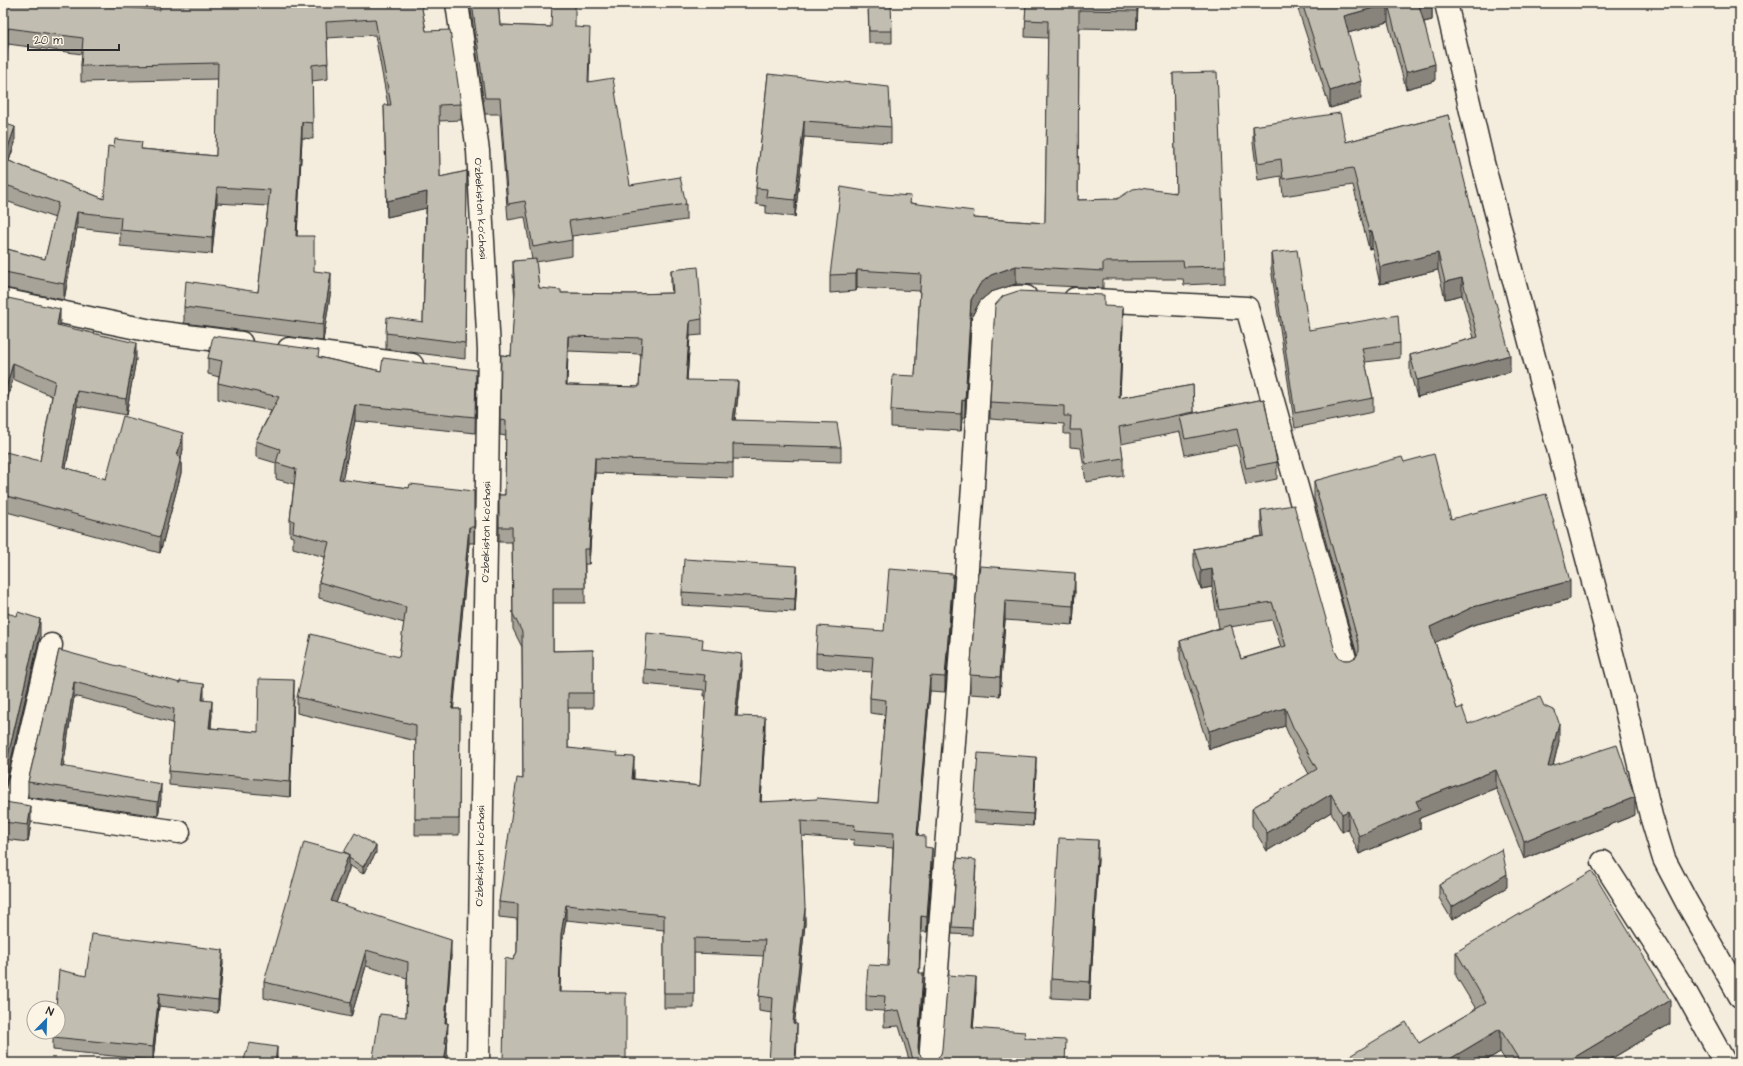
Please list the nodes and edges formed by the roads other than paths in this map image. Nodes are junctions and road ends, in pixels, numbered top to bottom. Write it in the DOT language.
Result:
graph roads {
  1 [pos="236,3"];
  2 [pos="457,3"];
  3 [pos="1446,3"];
  4 [pos="87,5"];
  5 [pos="3,300"];
  6 [pos="433,368"];
  7 [pos="52,645"];
  8 [pos="1346,666"];
  9 [pos="8,807"];
  10 [pos="179,832"];
  11 [pos="1603,862"];
  12 [pos="1740,996"];
  13 [pos="478,1063"];
  14 [pos="930,1063"];
  15 [pos="1725,1063"];
  1 -- 4 [label="street"];
  2 -- 13 [label="street, O'zbekiston ko'chasi"];
  3 -- 12 [label="street"];
  5 -- 6 [label="street"];
  7 -- 9 [label="street"];
  8 -- 14 [label="street"];
  9 -- 10 [label="street"];
  11 -- 15 [label="street"];
}
